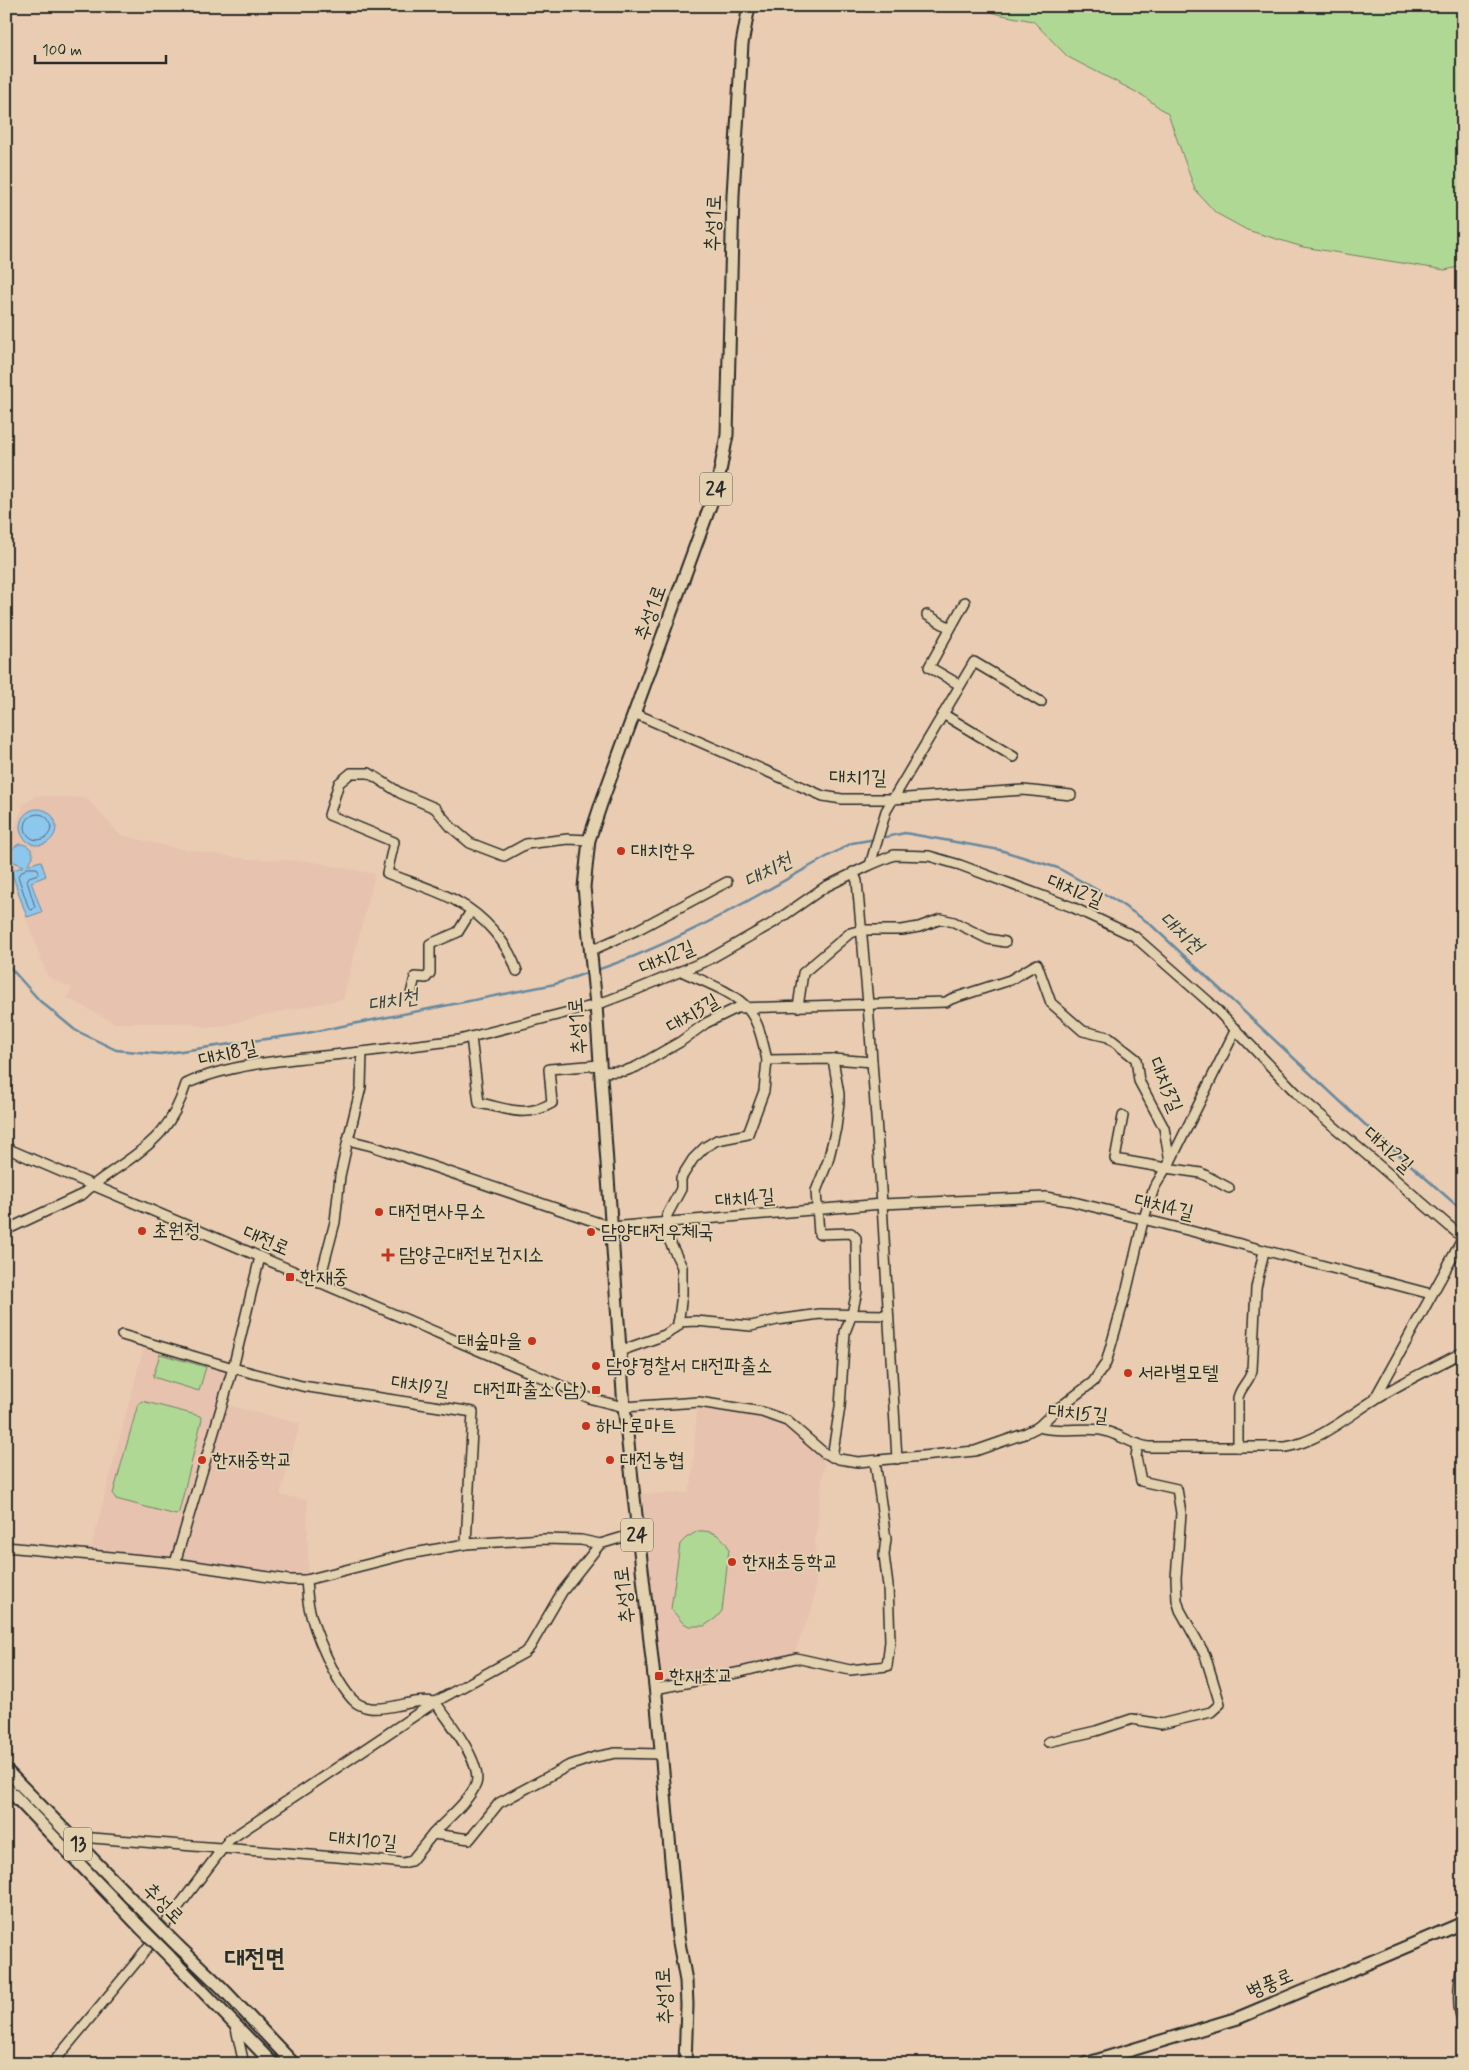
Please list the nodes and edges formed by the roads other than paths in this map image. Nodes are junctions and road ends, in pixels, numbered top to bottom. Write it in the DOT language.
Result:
graph roads {
  1 [pos="749,6"];
  2 [pos="965,602"];
  3 [pos="927,615"];
  4 [pos="950,628"];
  5 [pos="960,685"];
  6 [pos="1041,702"];
  7 [pos="634,713"];
  8 [pos="943,714"];
  9 [pos="1014,757"];
  10 [pos="1071,795"];
  11 [pos="893,799"];
  12 [pos="589,840"];
  13 [pos="870,864"];
  14 [pos="853,872"];
  15 [pos="727,882"];
  16 [pos="470,911"];
  17 [pos="862,930"];
  18 [pos="1005,942"];
  19 [pos="590,951"];
  20 [pos="517,971"];
  21 [pos="681,971"];
  22 [pos="411,994"];
  23 [pos="868,1004"];
  24 [pos="596,1005"];
  25 [pos="798,1007"];
  26 [pos="748,1008"];
  27 [pos="1236,1029"];
  28 [pos="471,1037"];
  29 [pos="362,1052"];
  30 [pos="833,1059"];
  31 [pos="767,1060"];
  32 [pos="872,1062"];
  33 [pos="600,1069"];
  34 [pos="1123,1116"];
  35 [pos="348,1140"];
  36 [pos="6,1148"];
  37 [pos="1168,1165"];
  38 [pos="91,1185"];
  39 [pos="1229,1188"];
  40 [pos="882,1204"];
  41 [pos="816,1210"];
  42 [pos="1143,1221"];
  43 [pos="666,1223"];
  44 [pos="610,1228"];
  45 [pos="6,1230"];
  46 [pos="1463,1238"];
  47 [pos="1264,1250"];
  48 [pos="260,1257"];
  49 [pos="319,1283"];
  50 [pos="1432,1294"];
  51 [pos="852,1314"];
  52 [pos="888,1315"];
  53 [pos="678,1322"];
  54 [pos="122,1335"];
  55 [pos="620,1351"];
  56 [pos="1463,1352"];
  57 [pos="233,1368"];
  58 [pos="1374,1400"];
  59 [pos="624,1407"];
  60 [pos="1038,1427"];
  61 [pos="1138,1444"];
  62 [pos="1238,1447"];
  63 [pos="832,1457"];
  64 [pos="896,1459"];
  65 [pos="875,1461"];
  66 [pos="637,1533"];
  67 [pos="466,1544"];
  68 [pos="600,1544"];
  69 [pos="6,1547"];
  70 [pos="175,1563"];
  71 [pos="306,1580"];
  72 [pos="655,1689"];
  73 [pos="435,1702"];
  74 [pos="1048,1742"];
  75 [pos="661,1754"];
  76 [pos="6,1770"];
  77 [pos="6,1787"];
  78 [pos="433,1834"];
  79 [pos="81,1837"];
  80 [pos="222,1849"];
  81 [pos="1463,1922"];
  82 [pos="1463,1956"];
  83 [pos="234,2022"];
  84 [pos="1463,2022"];
  85 [pos="52,2064"];
  86 [pos="244,2064"];
  87 [pos="273,2064"];
  88 [pos="294,2064"];
  89 [pos="685,2064"];
  90 [pos="1085,2064"];
  1 -- 7 [label="main road, 추성1로 / 24"];
  2 -- 4 [label="street"];
  3 -- 4 [label="street"];
  4 -- 5 [label="street"];
  5 -- 6 [label="street, 대치1길"];
  5 -- 8 [label="street, 대치1길"];
  7 -- 11 [label="street, 대치1길"];
  7 -- 12 [label="main road, 추성1로 / 24"];
  8 -- 9 [label="street"];
  8 -- 11 [label="street, 대치1길"];
  10 -- 11 [label="street"];
  11 -- 13 [label="street"];
  12 -- 16 [label="street"];
  12 -- 19 [label="main road, 추성1로 / 24"];
  13 -- 14 [label="street, 대치2길"];
  13 -- 27 [label="street, 대치2길"];
  14 -- 17 [label="street"];
  14 -- 21 [label="street, 대치2길"];
  15 -- 19 [label="street"];
  16 -- 20 [label="street"];
  16 -- 22 [label="street"];
  17 -- 18 [label="street"];
  17 -- 23 [label="street"];
  17 -- 25 [label="street"];
  19 -- 24 [label="main road, 추성1로 / 24"];
  21 -- 24 [label="street, 대치2길"];
  21 -- 26 [label="street"];
  23 -- 25 [label="street, 대치3길"];
  23 -- 32 [label="street"];
  23 -- 37 [label="street, 대치3길"];
  24 -- 28 [label="street, 대치8길"];
  24 -- 33 [label="main road, 추성1로 / 24"];
  25 -- 26 [label="street, 대치3길"];
  26 -- 31 [label="street"];
  26 -- 33 [label="street, 대치3길"];
  27 -- 37 [label="street"];
  27 -- 46 [label="street, 대치2길"];
  28 -- 29 [label="street, 대치8길"];
  28 -- 33 [label="street, 대치3길"];
  29 -- 35 [label="street"];
  29 -- 38 [label="street, 대치8길"];
  30 -- 31 [label="street"];
  30 -- 32 [label="street"];
  30 -- 41 [label="street"];
  31 -- 43 [label="street"];
  32 -- 40 [label="street"];
  33 -- 44 [label="main road, 추성1로 / 24"];
  34 -- 37 [label="street"];
  35 -- 44 [label="street"];
  35 -- 49 [label="street"];
  36 -- 38 [label="street, 대전로"];
  37 -- 39 [label="street"];
  37 -- 42 [label="street"];
  38 -- 45 [label="street, 대치8길"];
  38 -- 48 [label="street, 대전로"];
  40 -- 41 [label="street, 대치4길"];
  40 -- 42 [label="street, 대치4길"];
  40 -- 52 [label="street"];
  41 -- 43 [label="street, 대치4길"];
  41 -- 51 [label="street"];
  42 -- 47 [label="street, 대치4길"];
  42 -- 60 [label="street"];
  43 -- 44 [label="street, 대치4길"];
  43 -- 53 [label="street"];
  44 -- 55 [label="main road, 추성1로 / 24"];
  46 -- 50 [label="street"];
  47 -- 50 [label="street, 대치4길"];
  47 -- 62 [label="street"];
  48 -- 49 [label="street, 대전로"];
  48 -- 57 [label="street"];
  49 -- 59 [label="street, 대전로"];
  50 -- 58 [label="street"];
  51 -- 52 [label="street"];
  51 -- 53 [label="street"];
  51 -- 63 [label="street"];
  52 -- 64 [label="street"];
  53 -- 55 [label="street"];
  54 -- 57 [label="street"];
  55 -- 59 [label="main road, 추성1로 / 24"];
  56 -- 58 [label="street, 대치5길"];
  57 -- 67 [label="street, 대치9길"];
  57 -- 70 [label="street"];
  58 -- 62 [label="street, 대치5길"];
  59 -- 63 [label="street, 대치5길"];
  59 -- 66 [label="main road, 추성1로 / 24"];
  60 -- 61 [label="street, 대치5길"];
  60 -- 64 [label="street, 대치5길"];
  61 -- 62 [label="street, 대치5길"];
  61 -- 74 [label="street"];
  63 -- 65 [label="street, 대치5길"];
  64 -- 65 [label="street, 대치5길"];
  65 -- 72 [label="street"];
  66 -- 68 [label="street"];
  66 -- 72 [label="main road, 추성1로 / 24"];
  67 -- 68 [label="street"];
  67 -- 71 [label="street"];
  68 -- 73 [label="street"];
  69 -- 70 [label="street"];
  70 -- 71 [label="street"];
  71 -- 73 [label="street"];
  72 -- 75 [label="main road, 추성1로 / 24"];
  73 -- 78 [label="street, 대치10길"];
  73 -- 80 [label="street"];
  75 -- 78 [label="street"];
  75 -- 89 [label="main road, 추성1로 / 24"];
  76 -- 88 [label="main road, 추성로 / 13, bridge"];
  77 -- 83 [label="main road, 추성로 / 13, bridge"];
  78 -- 80 [label="street, 대치10길"];
  79 -- 80 [label="street, 대치10길"];
  80 -- 85 [label="street"];
  81 -- 90 [label="main road, 병풍로"];
  82 -- 84 [label="street"];
  83 -- 86 [label="street"];
  83 -- 87 [label="main road, 추성로 / 13"];
}
